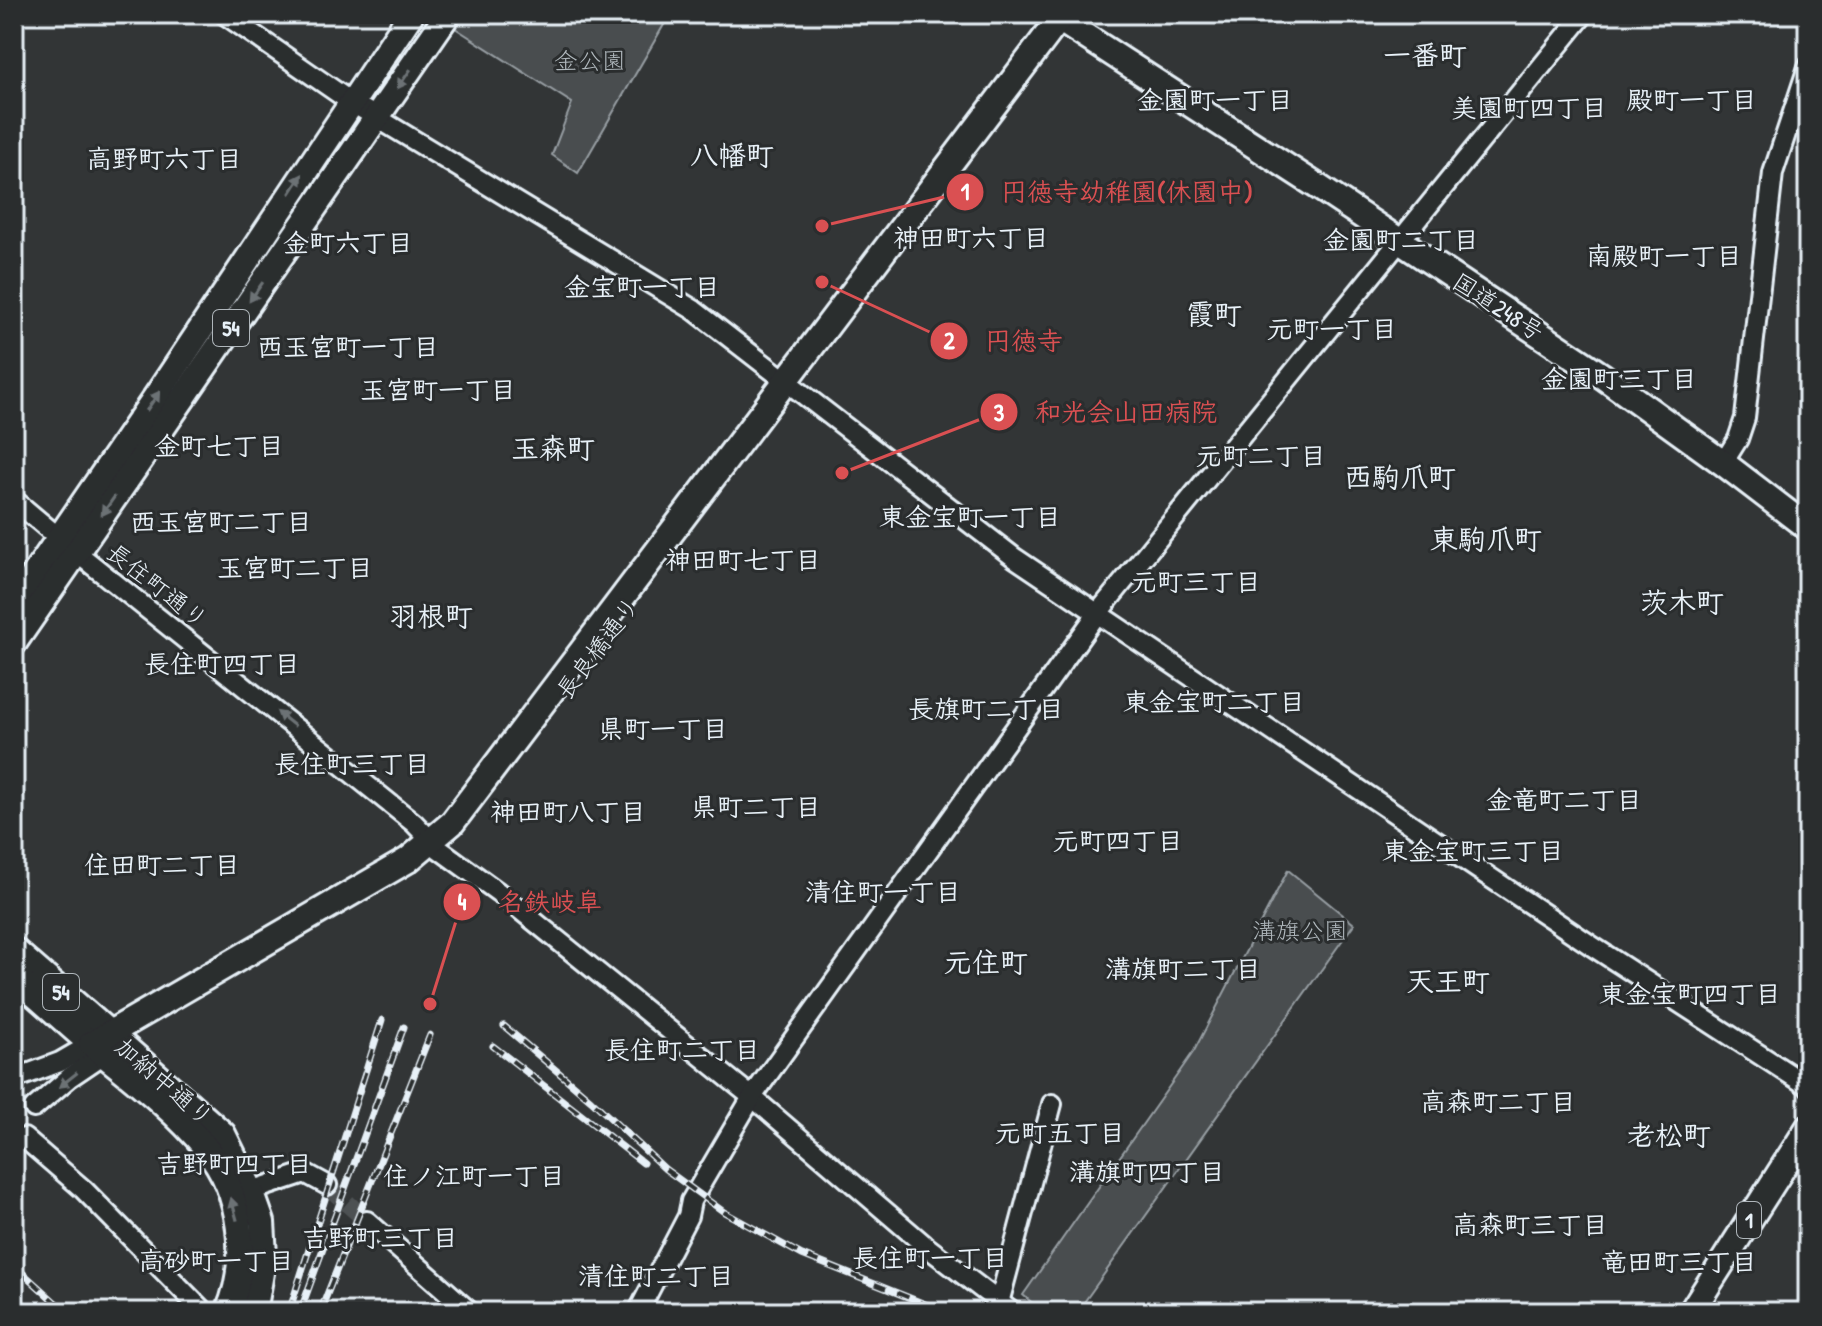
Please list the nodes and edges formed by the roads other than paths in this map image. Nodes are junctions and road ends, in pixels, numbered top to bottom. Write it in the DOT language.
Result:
graph roads {
  1 [pos="224,14"];
  2 [pos="411,14"];
  3 [pos="448,14"];
  4 [pos="1584,14"];
  5 [pos="1066,17"];
  6 [pos="1808,67"];
  7 [pos="351,102"];
  8 [pos="377,118"];
  9 [pos="1402,236"];
  10 [pos="791,386"];
  11 [pos="1726,459"];
  12 [pos="14,500"];
  13 [pos="1808,512"];
  14 [pos="1808,528"];
  15 [pos="68,545"];
  16 [pos="14,604"];
  17 [pos="1097,614"];
  18 [pos="14,643"];
  19 [pos="436,844"];
  20 [pos="14,950"];
  21 [pos="14,976"];
  22 [pos="106,1044"];
  23 [pos="14,1079"];
  24 [pos="1808,1086"];
  25 [pos="752,1097"];
  26 [pos="1052,1104"];
  27 [pos="34,1108"];
  28 [pos="1808,1128"];
  29 [pos="24,1138"];
  30 [pos="1808,1148"];
  31 [pos="327,1185"];
  32 [pos="251,1191"];
  33 [pos="367,1221"];
  34 [pos="1005,1307"];
  35 [pos="204,1312"];
  36 [pos="228,1312"];
  37 [pos="254,1312"];
  38 [pos="470,1312"];
  39 [pos="638,1312"];
  40 [pos="1691,1312"];
  41 [pos="1703,1312"];
  1 -- 7 [label="street"];
  2 -- 7 [label="main road, 54"];
  3 -- 8 [label="main road, 54, one-way"];
  4 -- 9 [label="street"];
  5 -- 9 [label="main road, 国道248号"];
  5 -- 10 [label="main road, 長良橋通り"];
  6 -- 11 [label="street"];
  7 -- 8 [label="street"];
  15 -- 7 [label="main road, 54, one-way"];
  8 -- 10 [label="street"];
  8 -- 15 [label="main road, 54, one-way"];
  9 -- 11 [label="main road, 国道248号"];
  9 -- 17 [label="street"];
  10 -- 17 [label="street"];
  10 -- 19 [label="main road, 長良橋通り"];
  11 -- 13 [label="main road, 国道248号"];
  11 -- 14 [label="main road, 国道248号"];
  12 -- 15 [label="street, 長住町通り"];
  15 -- 16 [label="main road, 54"];
  15 -- 18 [label="main road, 54"];
  19 -- 15 [label="street, 長住町通り, one-way"];
  17 -- 24 [label="street"];
  17 -- 25 [label="street"];
  19 -- 22 [label="main road, 長良橋通り"];
  19 -- 25 [label="street, 長住町通り"];
  20 -- 22 [label="main road, 54"];
  21 -- 22 [label="main road, 54"];
  22 -- 23 [label="street"];
  22 -- 27 [label="street, one-way"];
  22 -- 32 [label="main road, 加納中通り"];
  36 -- 22 [label="main road, 加納中通り, one-way"];
  25 -- 34 [label="street, 長住町通り"];
  25 -- 39 [label="street"];
  26 -- 34 [label="street"];
  28 -- 40 [label="main road, 1"];
  29 -- 35 [label="street"];
  30 -- 41 [label="main road, 1"];
  31 -- 32 [label="street"];
  32 -- 37 [label="main road, 加納中通り"];
  33 -- 38 [label="street"];
}
